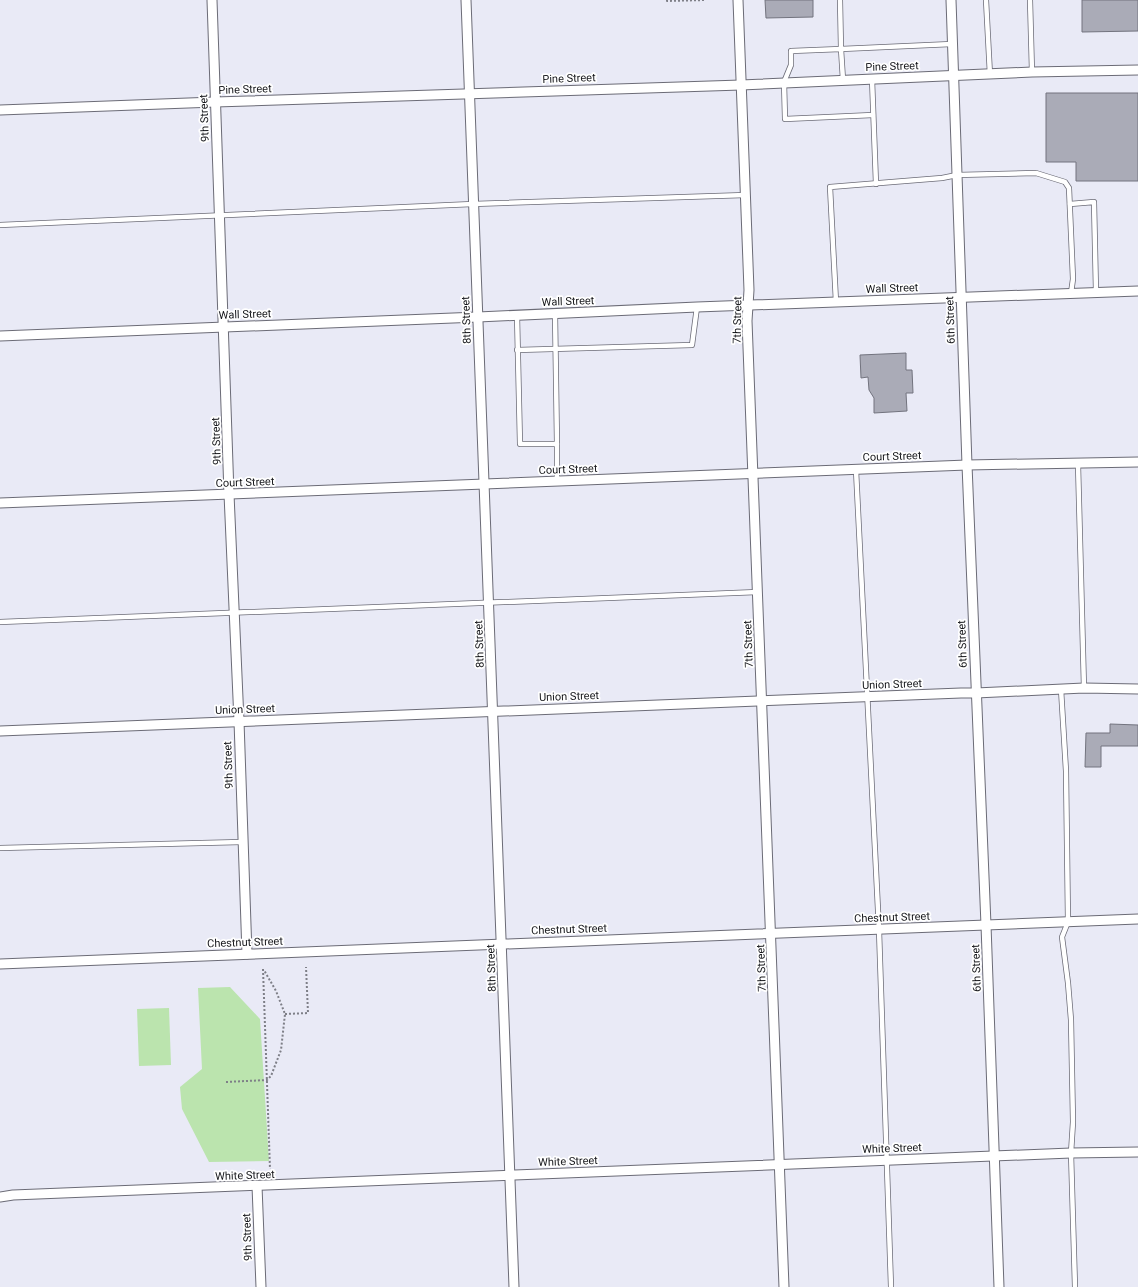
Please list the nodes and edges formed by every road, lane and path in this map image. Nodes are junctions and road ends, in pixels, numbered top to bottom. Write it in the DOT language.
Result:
graph roads {
  1 [pos="212,0"];
  2 [pos="466,0"];
  3 [pos="667,0"];
  4 [pos="704,0"];
  5 [pos="738,0"];
  6 [pos="840,0"];
  7 [pos="951,0"];
  8 [pos="986,0"];
  9 [pos="1030,0"];
  10 [pos="952,44"];
  11 [pos="841,49"];
  12 [pos="1138,70"];
  13 [pos="1032,72"];
  14 [pos="990,75"];
  15 [pos="953,76"];
  16 [pos="872,79"];
  17 [pos="843,80"];
  18 [pos="784,82"];
  19 [pos="741,85"];
  20 [pos="469,94"];
  21 [pos="215,102"];
  22 [pos="0,110"];
  23 [pos="873,115"];
  24 [pos="957,174"];
  25 [pos="876,184"];
  26 [pos="746,195"];
  27 [pos="473,204"];
  28 [pos="1070,204"];
  29 [pos="219,216"];
  30 [pos="0,225"];
  31 [pos="1138,291"];
  32 [pos="1096,292"];
  33 [pos="1071,293"];
  34 [pos="962,298"];
  35 [pos="836,302"];
  36 [pos="749,305"];
  37 [pos="697,307"];
  38 [pos="555,313"];
  39 [pos="517,315"];
  40 [pos="478,317"];
  41 [pos="224,326"];
  42 [pos="0,336"];
  43 [pos="517,350"];
  44 [pos="555,350"];
  45 [pos="557,444"];
  46 [pos="1138,462"];
  47 [pos="1078,464"];
  48 [pos="967,465"];
  49 [pos="856,470"];
  50 [pos="754,474"];
  51 [pos="557,481"];
  52 [pos="484,484"];
  53 [pos="229,494"];
  54 [pos="0,503"];
  55 [pos="758,592"];
  56 [pos="489,603"];
  57 [pos="234,613"];
  58 [pos="0,622"];
  59 [pos="1084,688"];
  60 [pos="1062,689"];
  61 [pos="1138,689"];
  62 [pos="976,693"];
  63 [pos="868,697"];
  64 [pos="762,701"];
  65 [pos="493,711"];
  66 [pos="239,721"];
  67 [pos="0,731"];
  68 [pos="242,842"];
  69 [pos="0,848"];
  70 [pos="1138,919"];
  71 [pos="1068,922"];
  72 [pos="986,925"];
  73 [pos="879,930"];
  74 [pos="772,933"];
  75 [pos="502,944"];
  76 [pos="247,954"];
  77 [pos="0,964"];
  78 [pos="306,967"];
  79 [pos="285,1014"];
  80 [pos="267,1080"];
  81 [pos="226,1082"];
  82 [pos="1138,1152"];
  83 [pos="1071,1153"];
  84 [pos="995,1157"];
  85 [pos="886,1161"];
  86 [pos="780,1165"];
  87 [pos="270,1169"];
  88 [pos="510,1175"];
  89 [pos="257,1186"];
  90 [pos="0,1197"];
  91 [pos="261,1287"];
  92 [pos="514,1287"];
  93 [pos="784,1287"];
  94 [pos="891,1287"];
  95 [pos="999,1287"];
  96 [pos="1075,1287"];
  1 -- 21 [label="street, 9th Street"];
  2 -- 20 [label="street, 8th Street"];
  3 -- 4 [label="path"];
  5 -- 19 [label="street, 7th Street"];
  6 -- 11 [label="lane"];
  7 -- 10 [label="street, 6th Street"];
  8 -- 14 [label="lane"];
  9 -- 13 [label="lane"];
  10 -- 11 [label="lane"];
  10 -- 15 [label="street, 6th Street"];
  11 -- 17 [label="lane"];
  11 -- 18 [label="lane"];
  12 -- 13 [label="street, Pine Street"];
  13 -- 14 [label="street, Pine Street"];
  14 -- 15 [label="street, Pine Street"];
  15 -- 16 [label="street, Pine Street"];
  15 -- 24 [label="street, 6th Street"];
  16 -- 17 [label="street, Pine Street"];
  16 -- 23 [label="lane"];
  17 -- 18 [label="street, Pine Street"];
  18 -- 19 [label="street, Pine Street"];
  18 -- 23 [label="lane"];
  19 -- 20 [label="street, Pine Street"];
  19 -- 26 [label="street, 7th Street"];
  20 -- 21 [label="street, Pine Street"];
  20 -- 27 [label="street, 8th Street"];
  21 -- 22 [label="street, Pine Street"];
  21 -- 29 [label="street, 9th Street"];
  23 -- 25 [label="lane"];
  24 -- 25 [label="lane"];
  24 -- 28 [label="lane"];
  24 -- 34 [label="street, 6th Street"];
  25 -- 35 [label="lane"];
  26 -- 27 [label="lane"];
  26 -- 36 [label="street, 7th Street"];
  27 -- 29 [label="lane"];
  27 -- 40 [label="street, 8th Street"];
  28 -- 32 [label="lane"];
  28 -- 33 [label="lane"];
  29 -- 30 [label="lane"];
  29 -- 41 [label="street, 9th Street"];
  31 -- 32 [label="street, Wall Street"];
  32 -- 33 [label="street, Wall Street"];
  33 -- 34 [label="street, Wall Street"];
  34 -- 35 [label="street, Wall Street"];
  34 -- 48 [label="street, 6th Street"];
  35 -- 36 [label="street, Wall Street"];
  36 -- 37 [label="street, Wall Street"];
  36 -- 50 [label="street, 7th Street"];
  37 -- 38 [label="street, Wall Street"];
  37 -- 44 [label="lane"];
  38 -- 39 [label="street, Wall Street"];
  38 -- 44 [label="lane"];
  39 -- 40 [label="street, Wall Street"];
  39 -- 43 [label="lane"];
  40 -- 41 [label="street, Wall Street"];
  40 -- 52 [label="street, 8th Street"];
  41 -- 42 [label="street, Wall Street"];
  41 -- 53 [label="street, 9th Street"];
  43 -- 44 [label="lane"];
  43 -- 45 [label="lane"];
  44 -- 45 [label="lane"];
  45 -- 51 [label="lane"];
  46 -- 47 [label="street, Court Street"];
  47 -- 48 [label="street, Court Street"];
  47 -- 59 [label="lane"];
  48 -- 49 [label="street, Court Street"];
  48 -- 62 [label="street, 6th Street"];
  49 -- 50 [label="street, Court Street"];
  49 -- 63 [label="lane"];
  50 -- 51 [label="street, Court Street"];
  50 -- 55 [label="street, 7th Street"];
  51 -- 52 [label="street, Court Street"];
  52 -- 53 [label="street, Court Street"];
  52 -- 56 [label="street, 8th Street"];
  53 -- 54 [label="street, Court Street"];
  53 -- 57 [label="street, 9th Street"];
  55 -- 56 [label="lane"];
  55 -- 64 [label="street, 7th Street"];
  56 -- 57 [label="lane"];
  56 -- 65 [label="street, 8th Street"];
  57 -- 58 [label="lane"];
  57 -- 66 [label="street, 9th Street"];
  59 -- 60 [label="street, Union Street"];
  59 -- 61 [label="street, Union Street"];
  60 -- 62 [label="street, Union Street"];
  60 -- 71 [label="lane"];
  62 -- 63 [label="street, Union Street"];
  62 -- 72 [label="street, 6th Street"];
  63 -- 64 [label="street, Union Street"];
  63 -- 73 [label="lane"];
  64 -- 65 [label="street, Union Street"];
  64 -- 74 [label="street, 7th Street"];
  65 -- 66 [label="street, Union Street"];
  65 -- 75 [label="street, 8th Street"];
  66 -- 67 [label="street, Union Street"];
  66 -- 68 [label="street, 9th Street"];
  68 -- 69 [label="lane"];
  68 -- 76 [label="street, 9th Street"];
  70 -- 71 [label="street, Chestnut Street"];
  71 -- 72 [label="street, Chestnut Street"];
  71 -- 83 [label="lane"];
  72 -- 73 [label="street, Chestnut Street"];
  72 -- 84 [label="street, 6th Street"];
  73 -- 74 [label="street, Chestnut Street"];
  73 -- 85 [label="lane"];
  74 -- 75 [label="street, Chestnut Street"];
  74 -- 86 [label="street, 7th Street"];
  75 -- 76 [label="street, Chestnut Street"];
  75 -- 88 [label="street, 8th Street"];
  76 -- 77 [label="street, Chestnut Street"];
  78 -- 79 [label="path"];
  79 -- 80 [label="path"];
  79 -- 80 [label="path"];
  80 -- 81 [label="path"];
  80 -- 87 [label="path"];
  82 -- 83 [label="street, White Street"];
  83 -- 84 [label="street, White Street"];
  83 -- 96 [label="lane"];
  84 -- 85 [label="street, White Street"];
  84 -- 95 [label="street, 6th Street"];
  85 -- 86 [label="street, White Street"];
  85 -- 94 [label="lane"];
  86 -- 88 [label="street, White Street"];
  86 -- 93 [label="street, 7th Street"];
  88 -- 89 [label="street, White Street"];
  88 -- 92 [label="street, 8th Street"];
  89 -- 90 [label="street, White Street"];
  89 -- 91 [label="street, 9th Street"];
}
